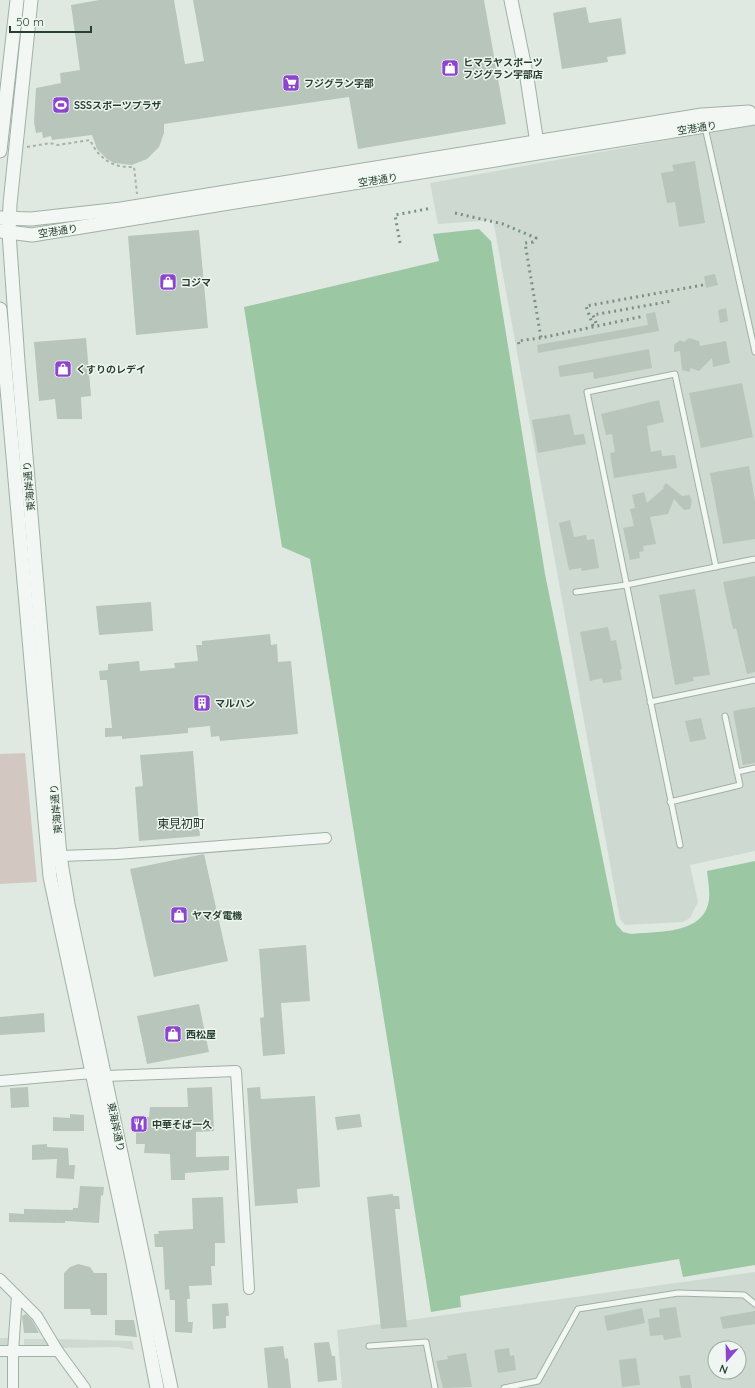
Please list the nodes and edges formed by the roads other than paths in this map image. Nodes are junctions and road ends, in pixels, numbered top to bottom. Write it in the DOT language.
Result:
graph roads {
  1 [pos="17,0"];
  2 [pos="32,0"];
  3 [pos="511,0"];
  4 [pos="755,112"];
  5 [pos="755,118"];
  6 [pos="703,121"];
  7 [pos="538,147"];
  8 [pos="0,151"];
  9 [pos="5,219"];
  10 [pos="5,232"];
  11 [pos="0,310"];
  12 [pos="754,343"];
  13 [pos="755,352"];
  14 [pos="2,362"];
  15 [pos="755,559"];
  16 [pos="716,567"];
  17 [pos="626,585"];
  18 [pos="576,592"];
  19 [pos="755,680"];
  20 [pos="650,702"];
  21 [pos="725,716"];
  22 [pos="755,768"];
  23 [pos="737,772"];
  24 [pos="670,802"];
  25 [pos="326,838"];
  26 [pos="680,845"];
  27 [pos="60,856"];
  28 [pos="92,1073"];
  29 [pos="106,1076"];
  30 [pos="0,1081"];
  31 [pos="0,1279"];
  32 [pos="249,1289"];
  33 [pos="18,1296"];
  34 [pos="755,1304"];
  35 [pos="369,1346"];
  36 [pos="0,1351"];
  37 [pos="13,1351"];
  38 [pos="58,1351"];
  39 [pos="13,1388"];
  40 [pos="85,1388"];
  41 [pos="157,1388"];
  42 [pos="171,1388"];
  43 [pos="434,1388"];
  44 [pos="504,1388"];
  1 -- 8 [label="street"];
  2 -- 9 [label="street, 東海岸通り"];
  3 -- 7 [label="street"];
  4 -- 6 [label="street"];
  5 -- 6 [label="street, 空港通り"];
  6 -- 7 [label="street"];
  6 -- 12 [label="lane"];
  7 -- 9 [label="street"];
  7 -- 10 [label="street, 空港通り"];
  9 -- 10 [label="street, 東海岸通り"];
  10 -- 27 [label="street, 東海岸通り"];
  11 -- 14 [label="street, 東海岸通り"];
  12 -- 13 [label="lane"];
  14 -- 28 [label="street, 東海岸通り"];
  15 -- 16 [label="lane"];
  16 -- 17 [label="lane"];
  16 -- 17 [label="lane"];
  17 -- 18 [label="lane"];
  17 -- 20 [label="lane"];
  19 -- 20 [label="lane"];
  20 -- 24 [label="lane"];
  21 -- 23 [label="lane"];
  22 -- 23 [label="lane"];
  23 -- 24 [label="lane"];
  24 -- 26 [label="lane"];
  25 -- 27 [label="street"];
  27 -- 29 [label="street, 東海岸通り"];
  28 -- 29 [label="street"];
  28 -- 30 [label="street"];
  28 -- 41 [label="street, 東海岸通り"];
  29 -- 32 [label="street"];
  29 -- 42 [label="street, 東海岸通り"];
  31 -- 33 [label="street"];
  33 -- 37 [label="street"];
  33 -- 38 [label="street"];
  34 -- 44 [label="lane"];
  35 -- 43 [label="lane"];
  36 -- 37 [label="street"];
  37 -- 38 [label="street"];
  37 -- 39 [label="street"];
  38 -- 40 [label="street"];
}
